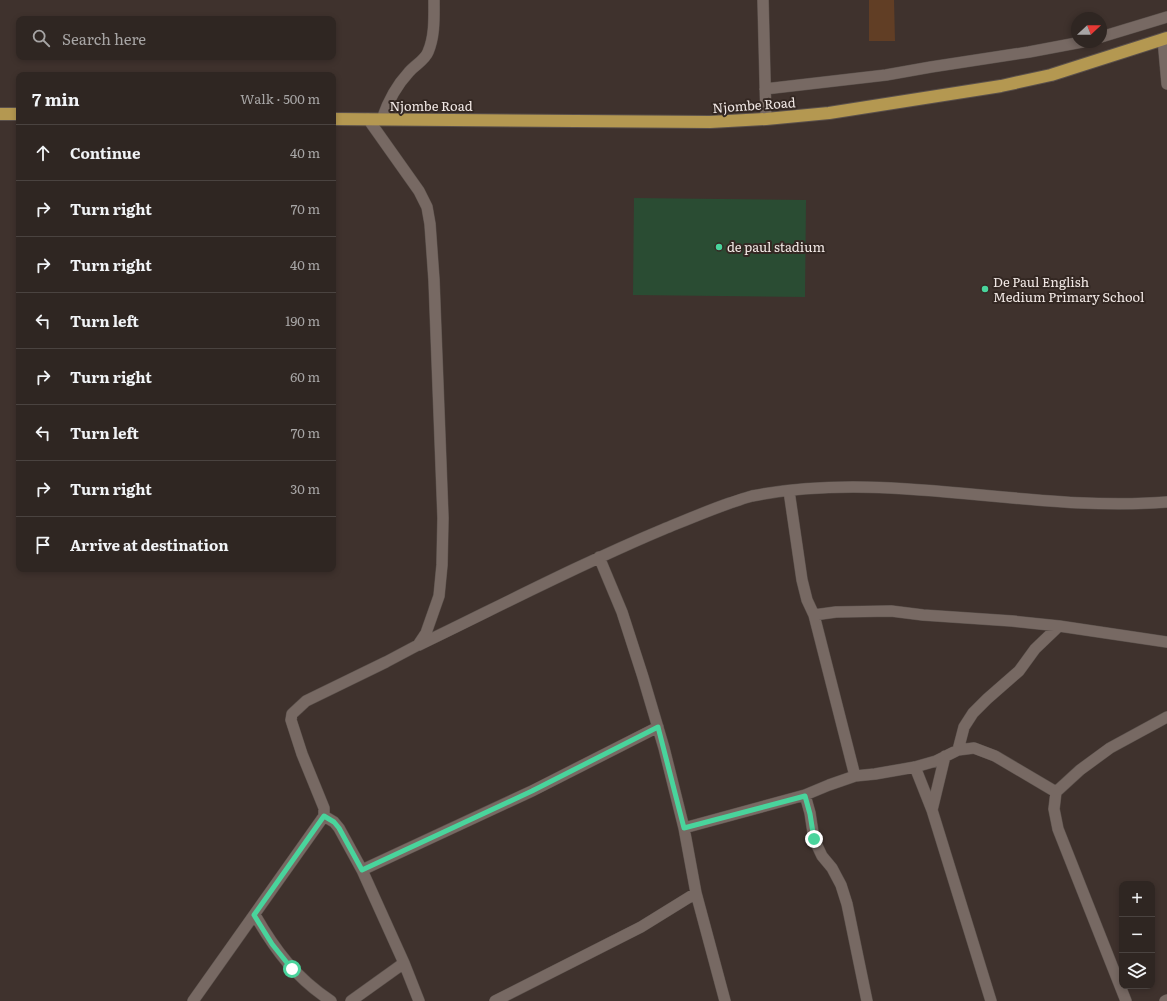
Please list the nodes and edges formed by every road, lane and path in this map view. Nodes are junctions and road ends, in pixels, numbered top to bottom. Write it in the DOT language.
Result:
graph roads {
  1 [pos="434,0"];
  2 [pos="763,0"];
  3 [pos="1167,17"];
  4 [pos="1107,35"];
  5 [pos="1165,39"];
  6 [pos="1071,44"];
  7 [pos="1167,84"];
  8 [pos="765,89"];
  9 [pos="0,114"];
  10 [pos="16,114"];
  11 [pos="336,119"];
  12 [pos="368,119"];
  13 [pos="382,119"];
  14 [pos="766,119"];
  15 [pos="789,491"];
  16 [pos="1167,502"];
  17 [pos="599,557"];
  18 [pos="814,615"];
  19 [pos="1059,626"];
  20 [pos="1167,642"];
  21 [pos="418,645"];
  22 [pos="1167,717"];
  23 [pos="658,727"];
  24 [pos="958,750"];
  25 [pos="945,756"];
  26 [pos="915,767"];
  27 [pos="855,776"];
  28 [pos="1056,792"];
  29 [pos="805,796"];
  30 [pos="932,810"];
  31 [pos="324,816"];
  32 [pos="684,828"];
  33 [pos="362,870"];
  34 [pos="696,893"];
  35 [pos="254,915"];
  36 [pos="404,963"];
  37 [pos="193,1001"];
  38 [pos="331,1001"];
  39 [pos="351,1001"];
  40 [pos="419,1001"];
  41 [pos="494,1001"];
  42 [pos="725,1001"];
  43 [pos="867,1001"];
  44 [pos="991,1001"];
  45 [pos="1126,1001"];
  1 -- 13 [label="street"];
  2 -- 8 [label="street"];
  3 -- 4 [label="street"];
  5 -- 7 [label="street"];
  5 -- 14 [label="highway, Njombe Road"];
  6 -- 8 [label="street"];
  8 -- 14 [label="street"];
  9 -- 10 [label="highway"];
  11 -- 12 [label="highway, Njombe Road"];
  12 -- 13 [label="highway, Njombe Road"];
  12 -- 21 [label="street"];
  13 -- 14 [label="highway, Njombe Road"];
  15 -- 16 [label="street"];
  15 -- 17 [label="street"];
  15 -- 18 [label="street"];
  17 -- 21 [label="street"];
  17 -- 23 [label="street"];
  18 -- 19 [label="street"];
  18 -- 27 [label="street"];
  19 -- 20 [label="street"];
  19 -- 24 [label="street"];
  21 -- 31 [label="street"];
  22 -- 28 [label="street"];
  23 -- 32 [label="street"];
  23 -- 33 [label="street"];
  24 -- 25 [label="street"];
  24 -- 28 [label="street"];
  25 -- 26 [label="street"];
  25 -- 30 [label="street"];
  26 -- 27 [label="street"];
  26 -- 30 [label="street"];
  27 -- 29 [label="street"];
  28 -- 45 [label="street"];
  29 -- 32 [label="street"];
  29 -- 43 [label="street"];
  30 -- 44 [label="street"];
  31 -- 33 [label="street"];
  31 -- 35 [label="street"];
  32 -- 34 [label="street"];
  33 -- 36 [label="street"];
  34 -- 41 [label="street"];
  34 -- 42 [label="street"];
  35 -- 37 [label="street"];
  35 -- 38 [label="street"];
  36 -- 39 [label="street"];
  36 -- 40 [label="street"];
}
